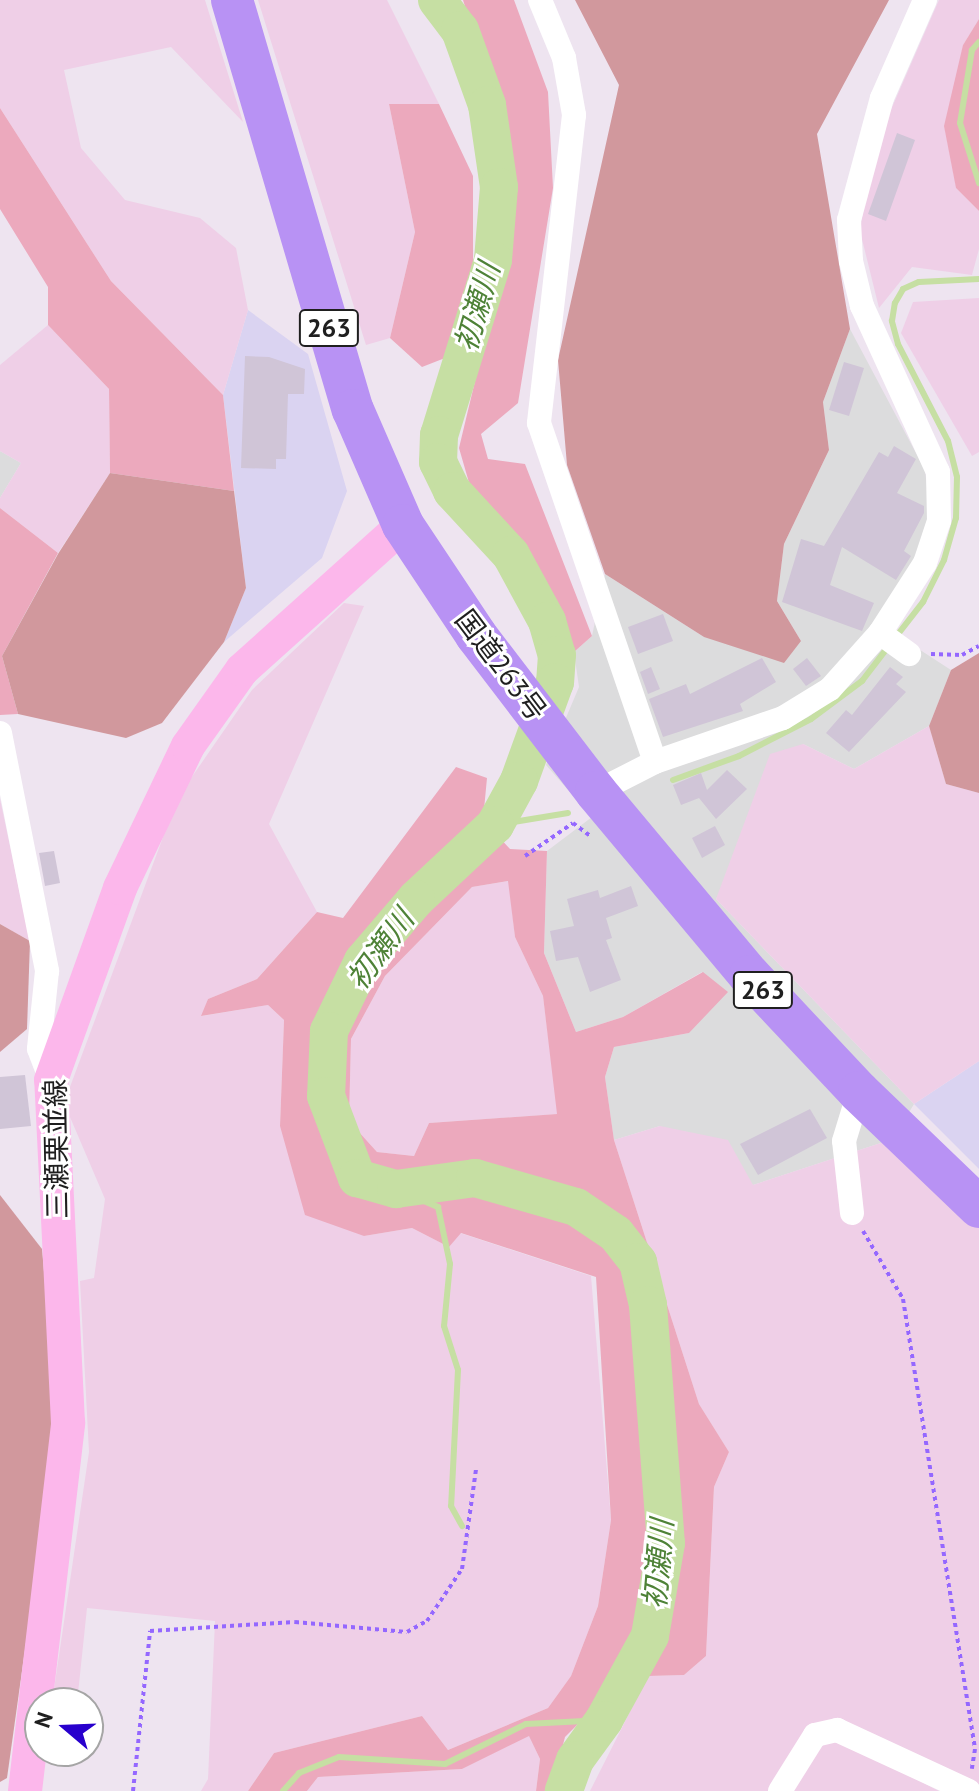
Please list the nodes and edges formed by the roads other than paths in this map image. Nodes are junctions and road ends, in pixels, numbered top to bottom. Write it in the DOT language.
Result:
graph roads {
  1 [pos="232,0"];
  2 [pos="540,0"];
  3 [pos="925,0"];
  4 [pos="403,525"];
  5 [pos="880,633"];
  6 [pos="909,654"];
  7 [pos="0,733"];
  8 [pos="655,762"];
  9 [pos="596,792"];
  10 [pos="51,1080"];
  11 [pos="859,1092"];
  12 [pos="979,1207"];
  13 [pos="852,1213"];
  14 [pos="25,1791"];
  15 [pos="780,1791"];
  16 [pos="969,1791"];
  1 -- 4 [label="highway, 国道263号 / 263"];
  2 -- 8 [label="street"];
  3 -- 5 [label="street"];
  4 -- 9 [label="highway, 国道263号 / 263"];
  4 -- 10 [label="main road, 三瀬栗並線"];
  5 -- 6 [label="street"];
  5 -- 8 [label="street"];
  7 -- 10 [label="street"];
  8 -- 9 [label="street"];
  9 -- 11 [label="highway, 国道263号 / 263"];
  10 -- 14 [label="main road, 三瀬栗並線"];
  11 -- 12 [label="highway, 国道263号 / 263"];
  11 -- 13 [label="street"];
  15 -- 16 [label="street"];
}
